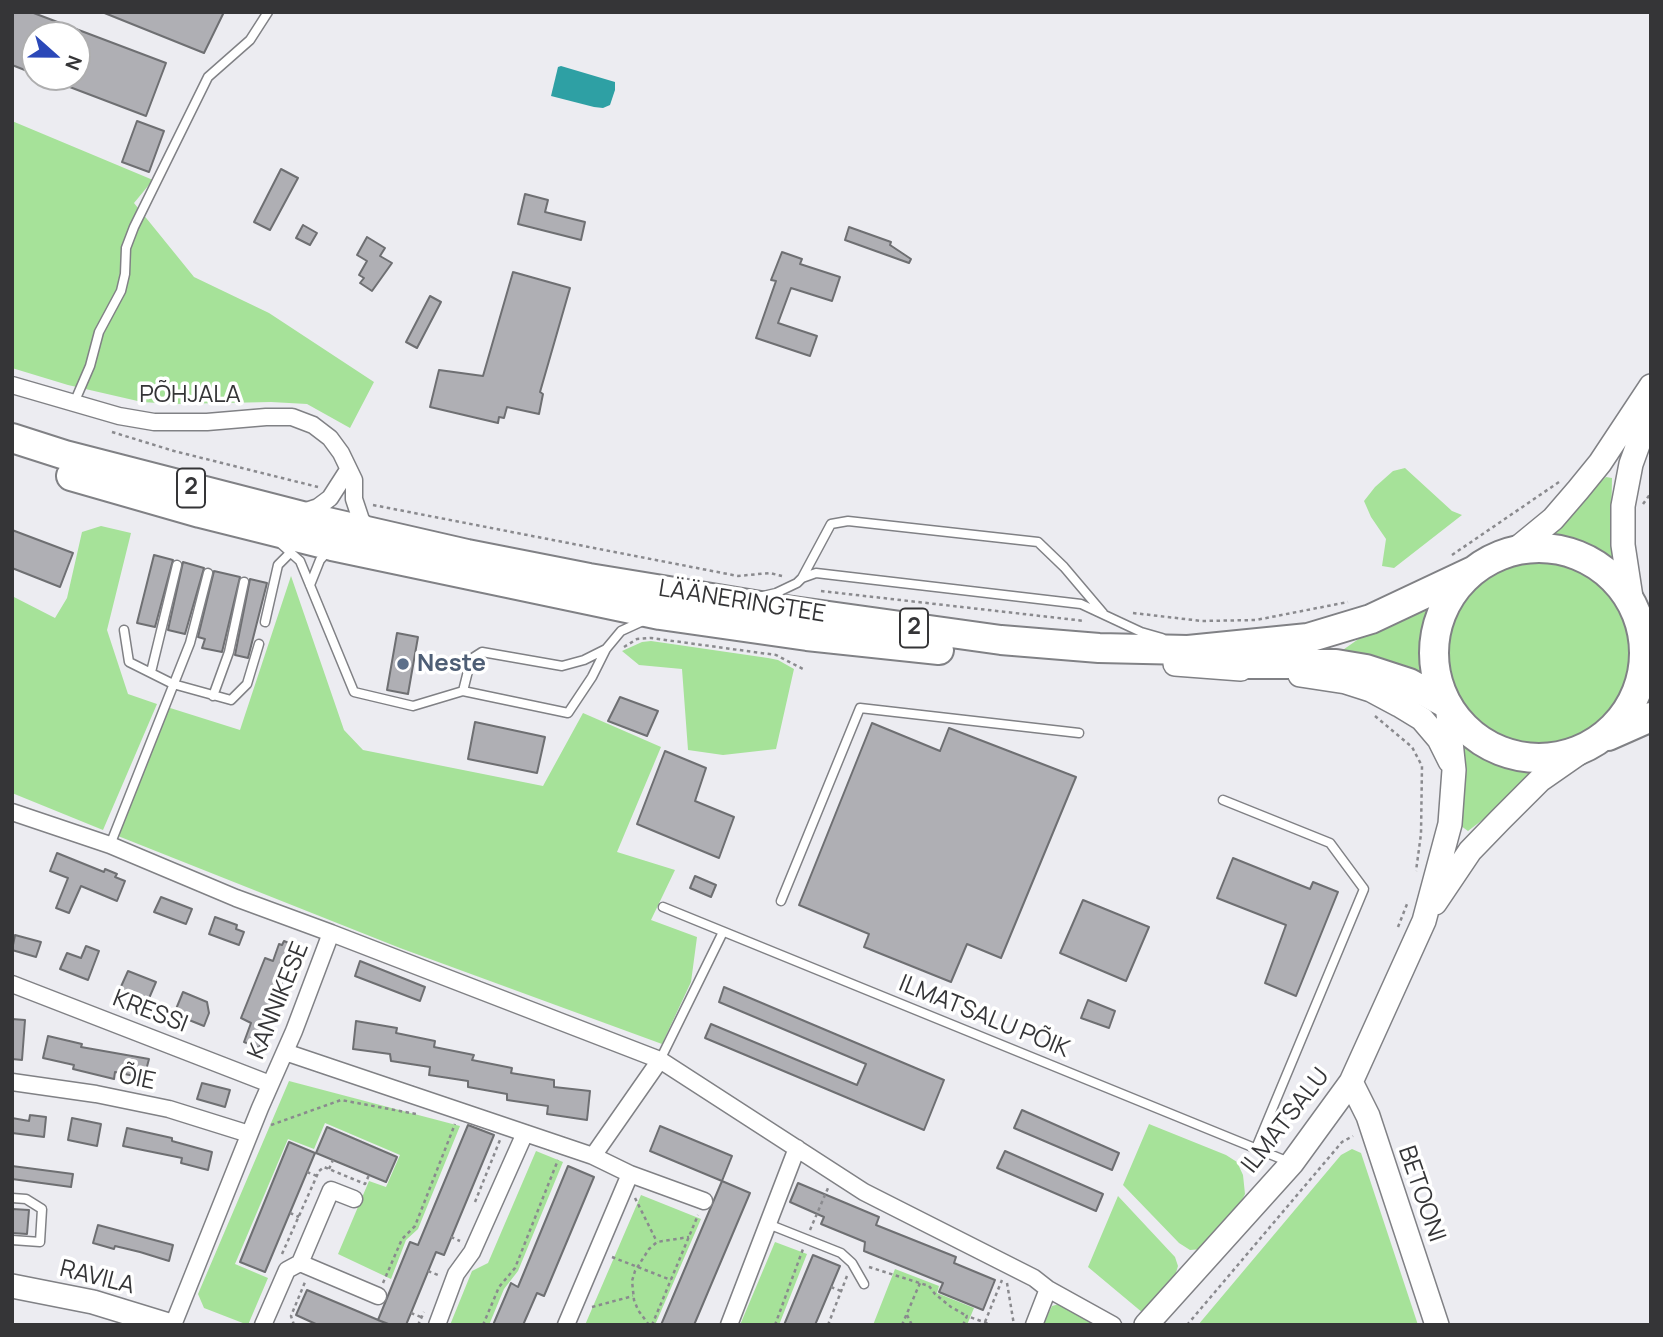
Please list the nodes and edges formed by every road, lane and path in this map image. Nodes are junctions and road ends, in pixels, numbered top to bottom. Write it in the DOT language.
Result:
graph roads {
  1 [pos="268,12"];
  2 [pos="12,385"];
  3 [pos="1651,386"];
  4 [pos="74,403"];
  5 [pos="1651,409"];
  6 [pos="112,432"];
  7 [pos="12,438"];
  8 [pos="12,458"];
  9 [pos="348,470"];
  10 [pos="1578,490"];
  11 [pos="334,493"];
  12 [pos="1651,493"];
  13 [pos="355,499"];
  14 [pos="1623,506"];
  15 [pos="200,513"];
  16 [pos="295,514"];
  17 [pos="372,533"];
  18 [pos="332,545"];
  19 [pos="1514,551"];
  20 [pos="291,552"];
  21 [pos="1463,563"];
  22 [pos="177,565"];
  23 [pos="208,573"];
  24 [pos="799,580"];
  25 [pos="244,582"];
  26 [pos="310,585"];
  27 [pos="729,600"];
  28 [pos="1349,601"];
  29 [pos="1642,609"];
  30 [pos="660,615"];
  31 [pos="1108,616"];
  32 [pos="265,622"];
  33 [pos="124,630"];
  34 [pos="258,644"];
  35 [pos="1234,646"];
  36 [pos="605,651"];
  37 [pos="1175,664"];
  38 [pos="803,669"];
  39 [pos="151,673"];
  40 [pos="173,684"];
  41 [pos="1371,690"];
  42 [pos="463,691"];
  43 [pos="213,696"];
  44 [pos="1447,704"];
  45 [pos="1651,718"];
  46 [pos="1079,733"];
  47 [pos="1596,741"];
  48 [pos="1454,770"];
  49 [pos="1223,800"];
  50 [pos="12,812"];
  51 [pos="110,845"];
  52 [pos="1416,873"];
  53 [pos="1409,900"];
  54 [pos="781,901"];
  55 [pos="663,907"];
  56 [pos="1424,921"];
  57 [pos="723,932"];
  58 [pos="331,933"];
  59 [pos="1395,936"];
  60 [pos="12,985"];
  61 [pos="285,1052"];
  62 [pos="660,1060"];
  63 [pos="12,1082"];
  64 [pos="1351,1082"];
  65 [pos="270,1084"];
  66 [pos="460,1111"];
  67 [pos="418,1115"];
  68 [pos="1372,1129"];
  69 [pos="525,1133"];
  70 [pos="249,1135"];
  71 [pos="502,1136"];
  72 [pos="564,1146"];
  73 [pos="797,1148"];
  74 [pos="1256,1148"];
  75 [pos="486,1154"];
  76 [pos="593,1156"];
  77 [pos="494,1157"];
  78 [pos="333,1160"];
  79 [pos="1292,1163"];
  80 [pos="329,1169"];
  81 [pos="307,1172"];
  82 [pos="369,1175"];
  83 [pos="317,1176"];
  84 [pos="628,1178"];
  85 [pos="365,1184"];
  86 [pos="468,1196"];
  87 [pos="12,1198"];
  88 [pos="354,1199"];
  89 [pos="476,1200"];
  90 [pos="704,1201"];
  91 [pos="472,1210"];
  92 [pos="290,1213"];
  93 [pos="299,1217"];
  94 [pos="768,1224"];
  95 [pos="464,1231"];
  96 [pos="451,1237"];
  97 [pos="689,1237"];
  98 [pos="12,1240"];
  99 [pos="460,1241"];
  100 [pos="657,1242"];
  101 [pos="456,1251"];
  102 [pos="597,1251"];
  103 [pos="851,1262"];
  104 [pos="306,1265"];
  105 [pos="637,1267"];
  106 [pos="428,1271"];
  107 [pos="440,1272"];
  108 [pos="671,1280"];
  109 [pos="920,1283"];
  110 [pos="864,1284"];
  111 [pos="12,1286"];
  112 [pos="831,1287"];
  113 [pos="1048,1289"];
  114 [pos="841,1291"];
  115 [pos="378,1296"];
  116 [pos="633,1296"];
  117 [pos="426,1307"];
  118 [pos="411,1313"];
  119 [pos="907,1314"];
  120 [pos="967,1315"];
  121 [pos="421,1317"];
  122 [pos="569,1319"];
  123 [pos="985,1322"];
  124 [pos="171,1325"];
  125 [pos="264,1325"];
  126 [pos="293,1325"];
  127 [pos="418,1325"];
  128 [pos="437,1325"];
  129 [pos="483,1325"];
  130 [pos="651,1325"];
  131 [pos="729,1325"];
  132 [pos="828,1325"];
  133 [pos="902,1325"];
  134 [pos="912,1325"];
  135 [pos="963,1325"];
  136 [pos="992,1325"];
  137 [pos="1014,1325"];
  138 [pos="1034,1325"];
  139 [pos="1113,1325"];
  140 [pos="1146,1325"];
  141 [pos="1187,1325"];
  142 [pos="1437,1325"];
  1 -- 4 [label="lane"];
  2 -- 4 [label="street, PÕHJALA"];
  3 -- 10 [label="street"];
  4 -- 9 [label="street, PÕHJALA"];
  5 -- 14 [label="street"];
  6 -- 11 [label="path"];
  7 -- 16 [label="highway, LÄÄNERINGTEE / 2"];
  8 -- 15 [label="highway, LÄÄNERINGTEE / 2"];
  9 -- 11 [label="street"];
  9 -- 13 [label="street, PÕHJALA"];
  10 -- 19 [label="street"];
  10 -- 21 [label="path"];
  11 -- 16 [label="street"];
  12 -- 14 [label="path"];
  13 -- 17 [label="street, PÕHJALA"];
  13 -- 24 [label="path"];
  14 -- 29 [label="street"];
  15 -- 18 [label="highway, LÄÄNERINGTEE / 2"];
  15 -- 20 [label="lane"];
  16 -- 17 [label="highway, LÄÄNERINGTEE / 2"];
  17 -- 18 [label="lane"];
  17 -- 27 [label="highway, LÄÄNERINGTEE / 2"];
  18 -- 26 [label="lane"];
  18 -- 30 [label="highway, LÄÄNERINGTEE / 2"];
  19 -- 21 [label="highway"];
  19 -- 29 [label="highway"];
  20 -- 26 [label="lane"];
  20 -- 32 [label="lane"];
  21 -- 35 [label="highway, LÄÄNERINGTEE / 2"];
  21 -- 44 [label="highway"];
  22 -- 39 [label="lane"];
  23 -- 40 [label="lane"];
  24 -- 27 [label="lane"];
  24 -- 31 [label="lane"];
  24 -- 31 [label="path"];
  24 -- 31 [label="lane"];
  25 -- 43 [label="lane"];
  26 -- 42 [label="lane"];
  27 -- 35 [label="highway, LÄÄNERINGTEE / 2"];
  28 -- 31 [label="path"];
  29 -- 47 [label="highway"];
  30 -- 36 [label="lane"];
  30 -- 37 [label="highway, LÄÄNERINGTEE / 2"];
  31 -- 35 [label="lane"];
  33 -- 39 [label="lane"];
  34 -- 43 [label="lane"];
  36 -- 38 [label="path"];
  36 -- 42 [label="lane"];
  36 -- 42 [label="lane"];
  37 -- 41 [label="street"];
  37 -- 44 [label="highway, LÄÄNERINGTEE / 2"];
  39 -- 40 [label="lane"];
  40 -- 43 [label="lane"];
  40 -- 51 [label="lane"];
  41 -- 48 [label="street"];
  41 -- 52 [label="path"];
  44 -- 47 [label="highway"];
  44 -- 48 [label="street, ILMATSALU"];
  45 -- 47 [label="highway"];
  46 -- 54 [label="lane"];
  47 -- 56 [label="street, ILMATSALU"];
  48 -- 56 [label="street, ILMATSALU"];
  49 -- 74 [label="lane"];
  50 -- 51 [label="street, KANNIKESE"];
  51 -- 58 [label="street, KANNIKESE"];
  53 -- 59 [label="path"];
  55 -- 57 [label="lane, ILMATSALU PÕIK"];
  56 -- 64 [label="street, ILMATSALU"];
  57 -- 62 [label="lane"];
  57 -- 74 [label="lane, ILMATSALU PÕIK"];
  58 -- 61 [label="street, KANNIKESE"];
  58 -- 62 [label="street"];
  60 -- 65 [label="street, KRESSI"];
  61 -- 65 [label="street, KANNIKESE"];
  61 -- 66 [label="street"];
  62 -- 73 [label="street"];
  62 -- 76 [label="street"];
  63 -- 70 [label="street, ÕIE"];
  64 -- 68 [label="street, BETOONI"];
  64 -- 79 [label="street, ILMATSALU"];
  65 -- 70 [label="street, KANNIKESE"];
  66 -- 69 [label="street"];
  66 -- 115 [label="path"];
  67 -- 70 [label="path"];
  68 -- 141 [label="path"];
  68 -- 142 [label="street, BETOONI"];
  69 -- 72 [label="street"];
  69 -- 128 [label="street"];
  70 -- 124 [label="street, KANNIKESE"];
  71 -- 77 [label="path"];
  72 -- 76 [label="street"];
  72 -- 129 [label="path"];
  73 -- 94 [label="street"];
  73 -- 113 [label="street"];
  74 -- 79 [label="lane, ILMATSALU PÕIK"];
  75 -- 77 [label="path"];
  76 -- 84 [label="street"];
  77 -- 89 [label="path"];
  78 -- 80 [label="path"];
  79 -- 140 [label="street, ILMATSALU"];
  81 -- 83 [label="path"];
  82 -- 85 [label="path"];
  84 -- 90 [label="street"];
  84 -- 100 [label="path"];
  84 -- 102 [label="street"];
  86 -- 89 [label="path"];
  87 -- 98 [label="lane"];
  88 -- 104 [label="street"];
  89 -- 91 [label="path"];
  90 -- 97 [label="path"];
  92 -- 93 [label="path"];
  94 -- 103 [label="lane"];
  94 -- 131 [label="street"];
  95 -- 99 [label="path"];
  96 -- 99 [label="path"];
  97 -- 100 [label="path"];
  97 -- 108 [label="path"];
  99 -- 101 [label="path"];
  100 -- 105 [label="path"];
  102 -- 105 [label="path"];
  102 -- 122 [label="street"];
  103 -- 109 [label="path"];
  103 -- 110 [label="lane"];
  103 -- 114 [label="path"];
  104 -- 115 [label="street"];
  104 -- 125 [label="street"];
  104 -- 126 [label="path"];
  105 -- 108 [label="path"];
  105 -- 116 [label="path"];
  106 -- 107 [label="path"];
  108 -- 130 [label="path"];
  109 -- 119 [label="path"];
  109 -- 120 [label="path"];
  111 -- 124 [label="street, RAVILA"];
  112 -- 114 [label="path"];
  113 -- 138 [label="street"];
  113 -- 139 [label="street"];
  114 -- 132 [label="path"];
  116 -- 122 [label="path"];
  116 -- 130 [label="path"];
  117 -- 121 [label="path"];
  118 -- 121 [label="path"];
  119 -- 133 [label="path"];
  119 -- 134 [label="path"];
  120 -- 123 [label="path"];
  120 -- 135 [label="path"];
  121 -- 127 [label="path"];
  123 -- 136 [label="path"];
  123 -- 137 [label="path"];
}
